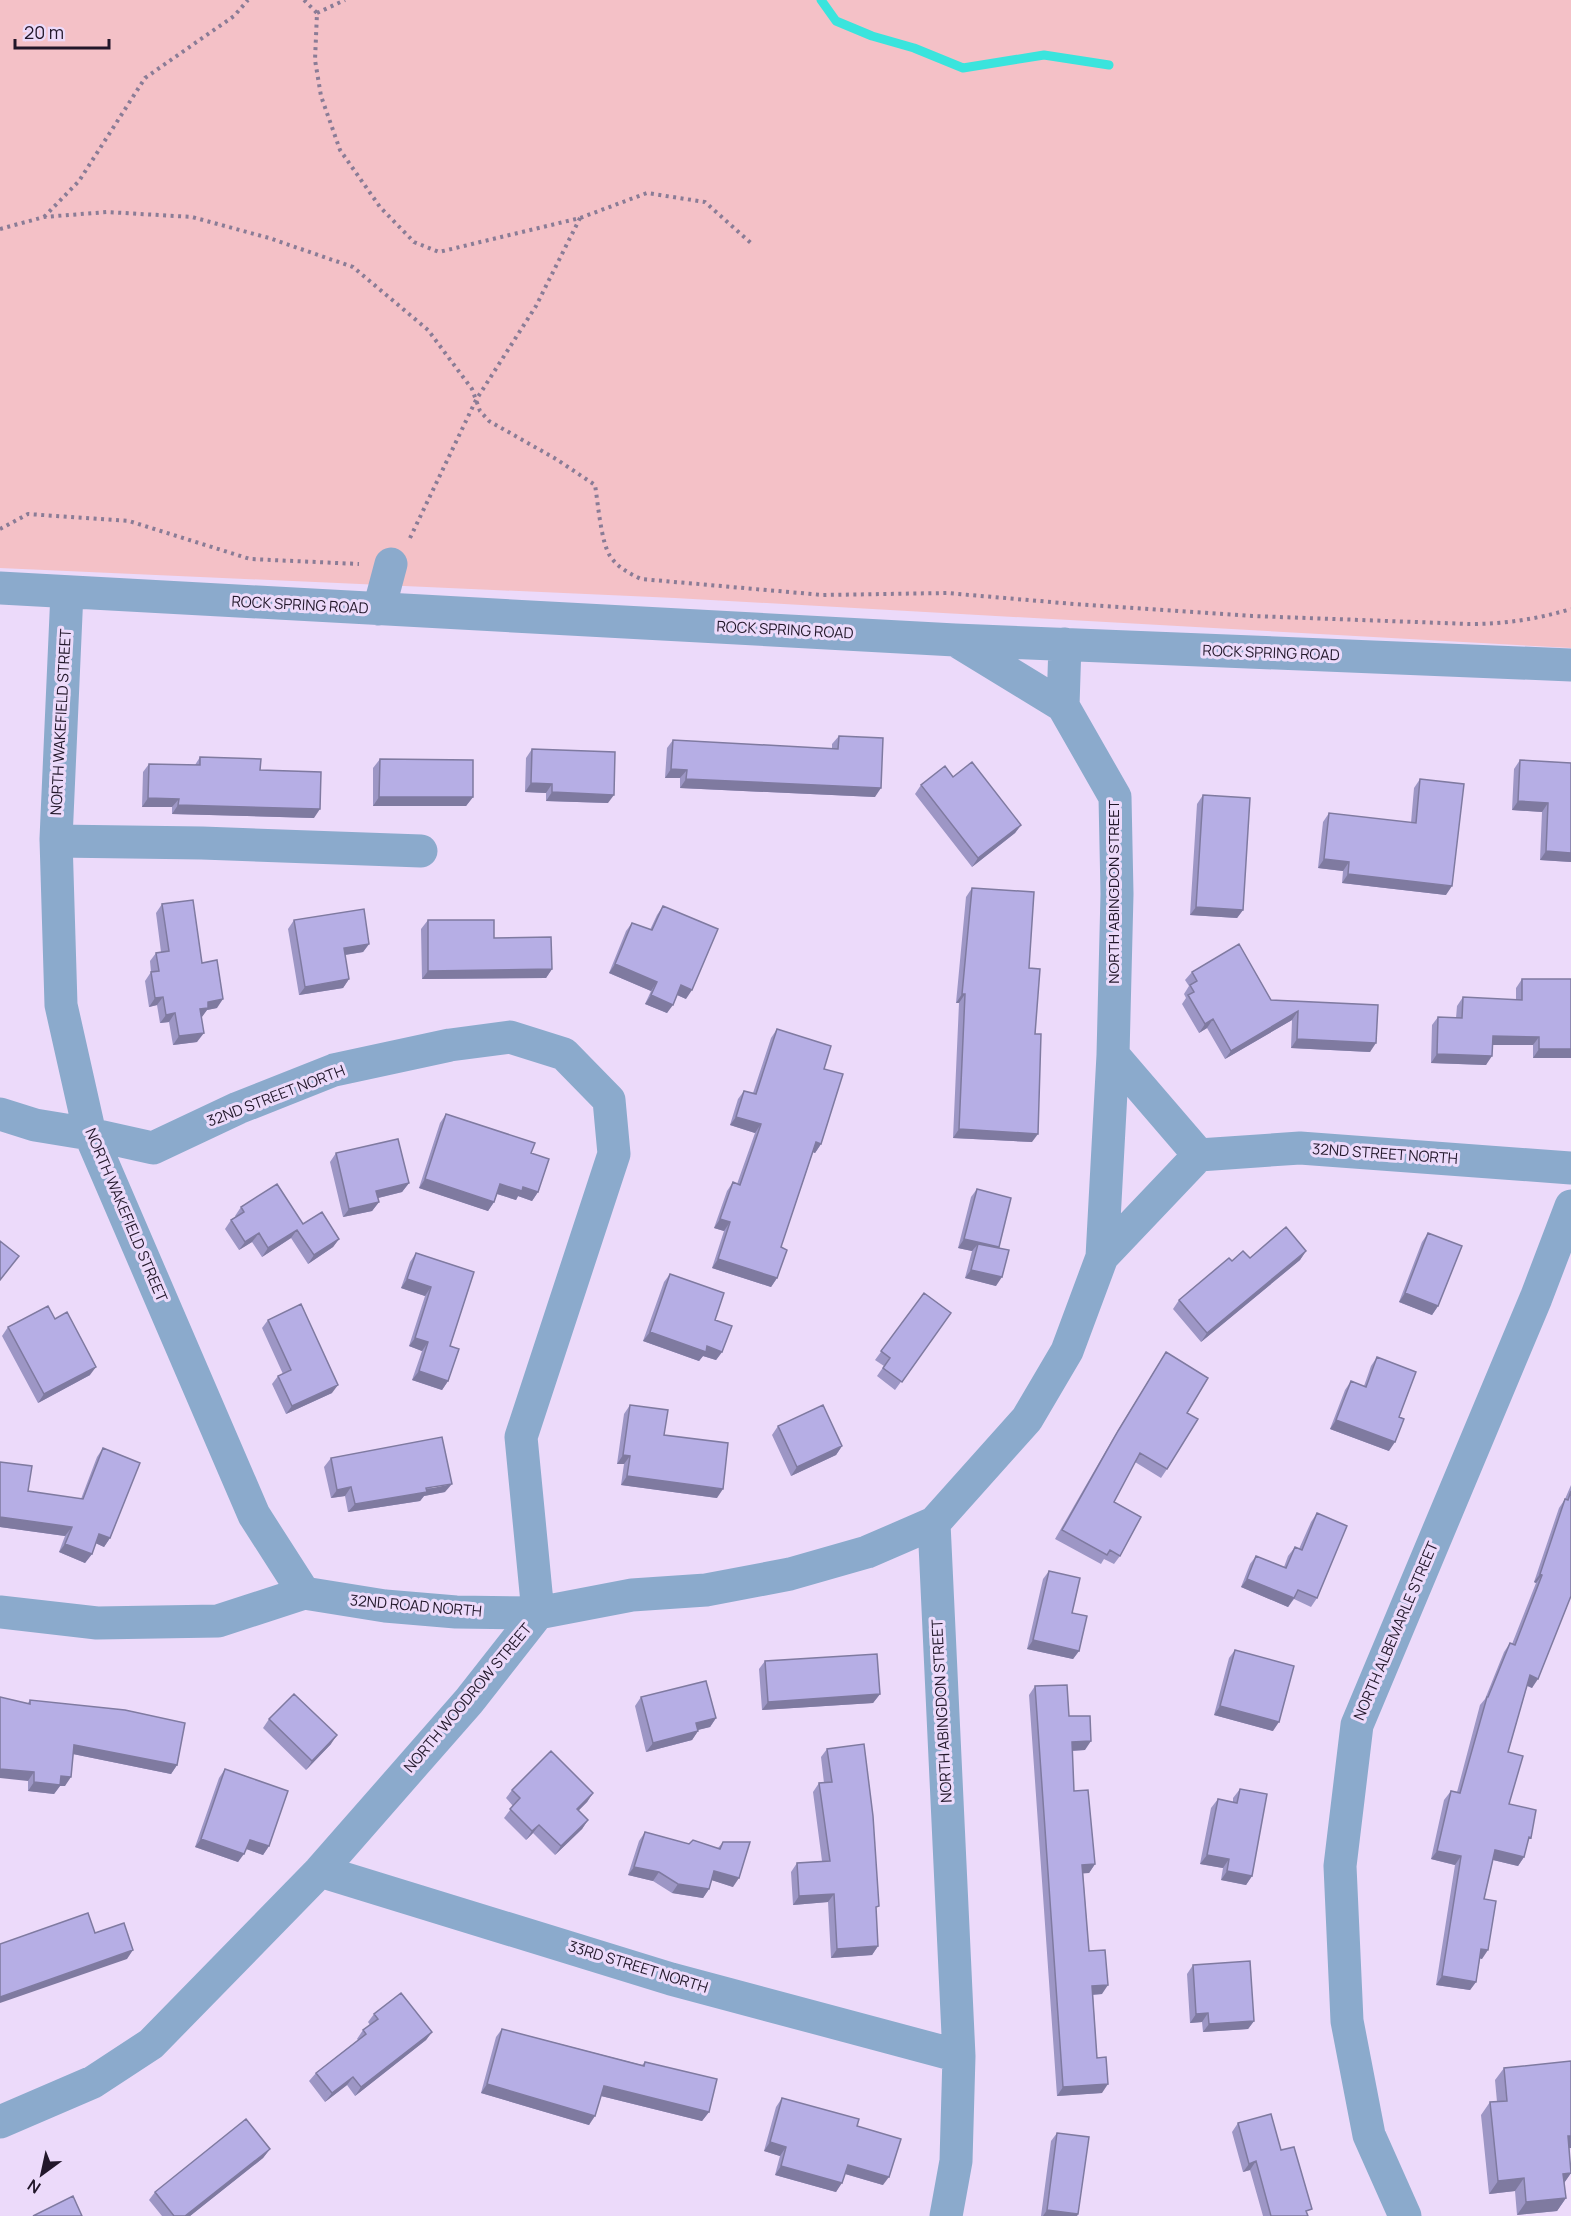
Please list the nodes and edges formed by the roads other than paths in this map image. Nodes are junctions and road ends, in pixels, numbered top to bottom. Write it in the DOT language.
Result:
graph roads {
  1 [pos="391,564"];
  2 [pos="0,588"];
  3 [pos="67,592"];
  4 [pos="379,609"];
  5 [pos="955,639"];
  6 [pos="1065,644"];
  7 [pos="1571,666"];
  8 [pos="1063,706"];
  9 [pos="56,842"];
  10 [pos="421,851"];
  11 [pos="1113,1055"];
  12 [pos="609,1100"];
  13 [pos="0,1114"];
  14 [pos="90,1134"];
  15 [pos="1198,1155"];
  16 [pos="1571,1168"];
  17 [pos="1571,1206"];
  18 [pos="1101,1257"];
  19 [pos="934,1523"];
  20 [pos="304,1593"];
  21 [pos="0,1612"];
  22 [pos="538,1613"];
  23 [pos="320,1870"];
  24 [pos="959,2056"];
  25 [pos="0,2121"];
  26 [pos="946,2216"];
  27 [pos="1405,2216"];
  1 -- 4 [label="street"];
  2 -- 3 [label="street, ROCK SPRING ROAD"];
  3 -- 4 [label="street, ROCK SPRING ROAD"];
  3 -- 9 [label="street, NORTH WAKEFIELD STREET"];
  4 -- 5 [label="street, ROCK SPRING ROAD"];
  5 -- 6 [label="street, ROCK SPRING ROAD"];
  5 -- 8 [label="street, NORTH ABINGDON STREET"];
  6 -- 7 [label="street, ROCK SPRING ROAD"];
  6 -- 8 [label="street"];
  8 -- 11 [label="street, NORTH ABINGDON STREET"];
  9 -- 10 [label="street"];
  9 -- 14 [label="street, NORTH WAKEFIELD STREET"];
  11 -- 15 [label="street"];
  11 -- 18 [label="street, NORTH ABINGDON STREET"];
  12 -- 14 [label="street, 32ND STREET NORTH"];
  12 -- 22 [label="street, NORTH WOODROW STREET"];
  13 -- 14 [label="street, 32ND STREET NORTH"];
  14 -- 20 [label="street, NORTH WAKEFIELD STREET"];
  15 -- 16 [label="street, 32ND STREET NORTH"];
  15 -- 18 [label="street, NORTH ABINGDON STREET"];
  17 -- 27 [label="street, NORTH ALBEMARLE STREET"];
  18 -- 19 [label="street, NORTH ABINGDON STREET"];
  19 -- 22 [label="street, 32ND ROAD NORTH"];
  19 -- 24 [label="street, NORTH ABINGDON STREET"];
  20 -- 21 [label="street, 32ND ROAD NORTH"];
  20 -- 22 [label="street, 32ND ROAD NORTH"];
  22 -- 23 [label="street, NORTH WOODROW STREET"];
  23 -- 24 [label="street, 33RD STREET NORTH"];
  23 -- 25 [label="street, NORTH WOODROW STREET"];
  24 -- 26 [label="street, NORTH ABINGDON STREET"];
}
